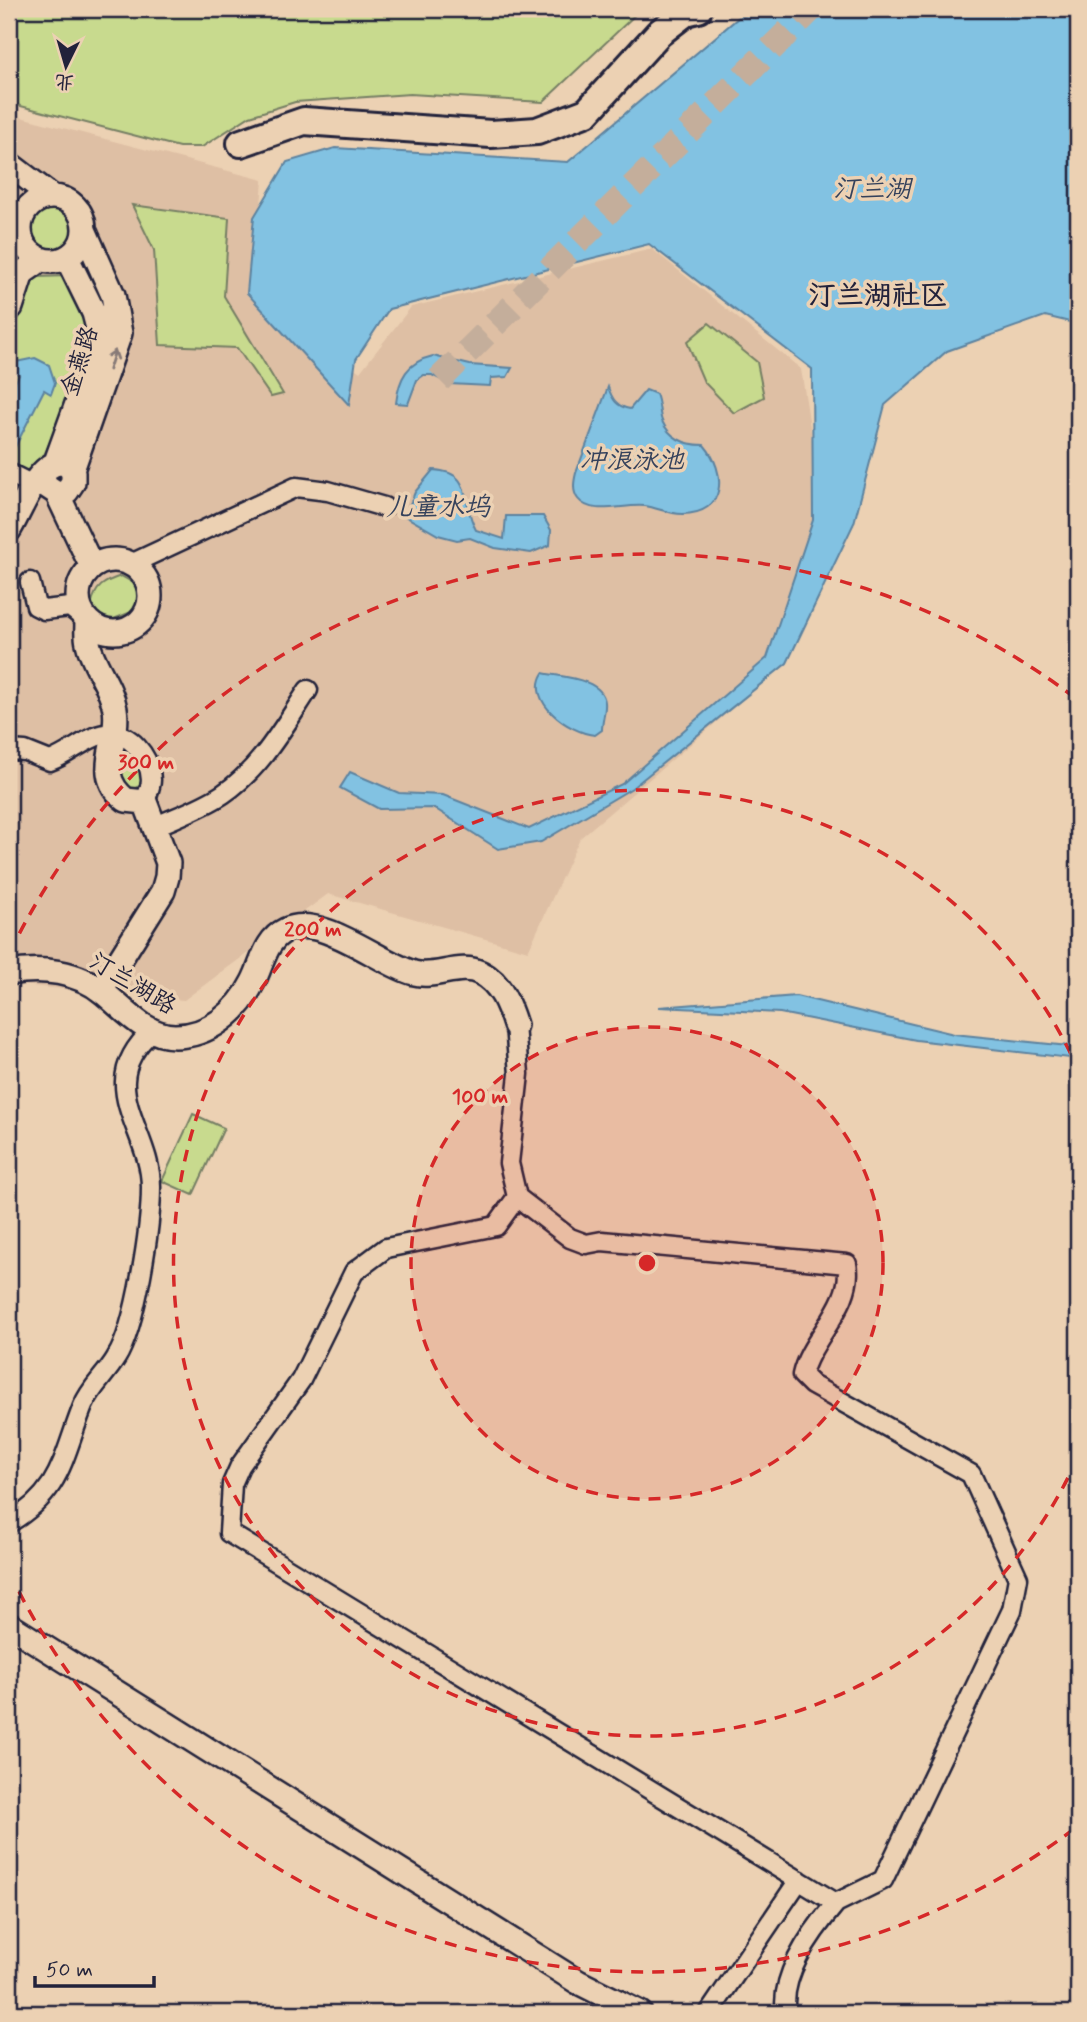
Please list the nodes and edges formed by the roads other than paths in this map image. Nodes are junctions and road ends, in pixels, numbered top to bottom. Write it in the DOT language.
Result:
graph roads {
  1 [pos="698,9"];
  2 [pos="241,143"];
  3 [pos="9,164"];
  4 [pos="9,174"];
  5 [pos="45,198"];
  6 [pos="85,232"];
  7 [pos="9,244"];
  8 [pos="49,261"];
  9 [pos="9,267"];
  10 [pos="10,309"];
  11 [pos="9,473"];
  12 [pos="41,486"];
  13 [pos="384,507"];
  14 [pos="9,530"];
  15 [pos="131,564"];
  16 [pos="96,565"];
  17 [pos="30,582"];
  18 [pos="87,621"];
  19 [pos="308,690"];
  20 [pos="114,735"];
  21 [pos="9,750"];
  22 [pos="145,802"];
  23 [pos="154,827"];
  24 [pos="9,973"];
  25 [pos="101,990"];
  26 [pos="515,1025"];
  27 [pos="153,1030"];
  28 [pos="517,1197"];
  29 [pos="9,1523"];
  30 [pos="9,1625"];
  31 [pos="799,1880"];
  32 [pos="836,1903"];
  33 [pos="640,2013"];
  34 [pos="709,2013"];
  35 [pos="786,2013"];
  1 -- 2 [label="main road"];
  3 -- 5 [label="street, 金燕路"];
  4 -- 5 [label="street, 金燕路"];
  5 -- 6 [label="street, 金燕路"];
  5 -- 8 [label="street, 金燕路"];
  6 -- 8 [label="street"];
  12 -- 6 [label="street, 金燕路, one-way"];
  7 -- 8 [label="street, 金燕路"];
  8 -- 10 [label="street"];
  8 -- 12 [label="street, 金燕路"];
  9 -- 10 [label="street"];
  11 -- 12 [label="street"];
  12 -- 14 [label="street, 金燕路"];
  12 -- 16 [label="street"];
  13 -- 15 [label="street"];
  15 -- 16 [label="street"];
  15 -- 18 [label="street"];
  16 -- 18 [label="street"];
  17 -- 18 [label="street"];
  18 -- 20 [label="street"];
  19 -- 23 [label="street"];
  20 -- 21 [label="street"];
  20 -- 22 [label="street"];
  20 -- 22 [label="street"];
  22 -- 23 [label="street"];
  23 -- 25 [label="street"];
  24 -- 25 [label="street, 汀兰湖路"];
  25 -- 27 [label="street, 汀兰湖路"];
  26 -- 27 [label="street, 汀兰湖路"];
  26 -- 28 [label="street"];
  27 -- 29 [label="street"];
  28 -- 31 [label="street"];
  28 -- 32 [label="street"];
  30 -- 33 [label="street"];
  31 -- 32 [label="street"];
  31 -- 34 [label="street"];
  32 -- 35 [label="street"];
}
